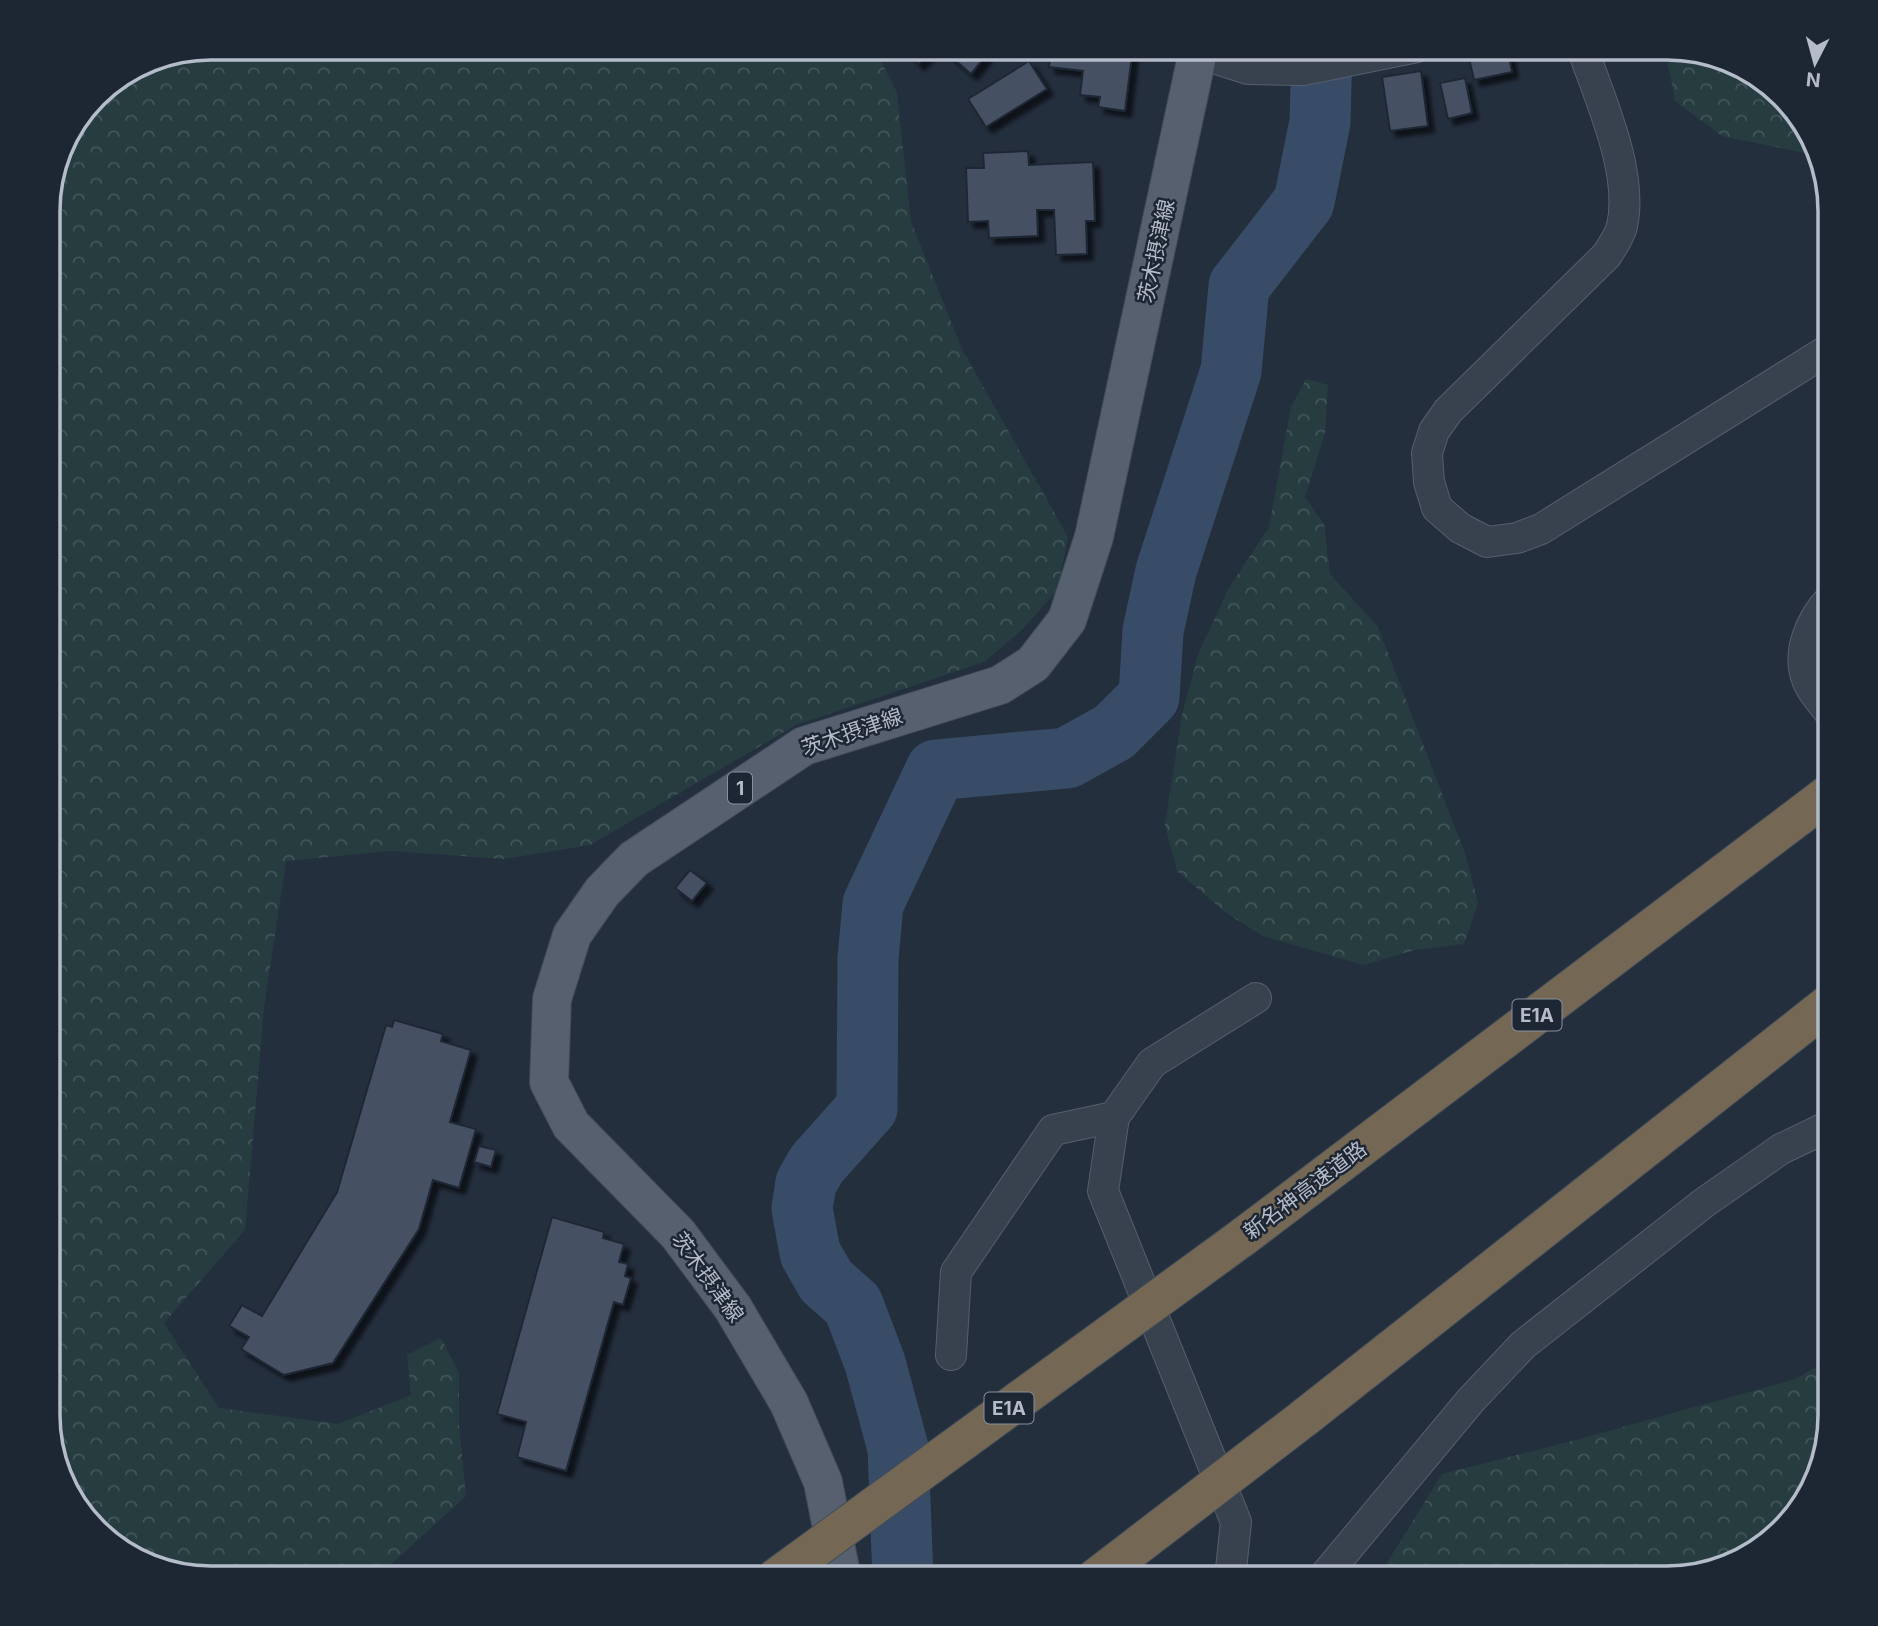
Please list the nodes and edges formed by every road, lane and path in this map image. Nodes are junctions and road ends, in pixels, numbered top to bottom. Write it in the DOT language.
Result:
graph roads {
  1 [pos="1197,60"];
  2 [pos="1225,60"];
  3 [pos="1349,60"];
  4 [pos="1586,60"];
  5 [pos="1818,356"];
  6 [pos="1818,613"];
  7 [pos="1818,696"];
  8 [pos="1818,802"];
  9 [pos="1256,998"];
  10 [pos="1818,1011"];
  11 [pos="1114,1117"];
  12 [pos="1818,1131"];
  13 [pos="951,1355"];
  14 [pos="792,1566"];
  15 [pos="839,1566"];
  16 [pos="1111,1566"];
  17 [pos="1231,1566"];
  18 [pos="1333,1566"];
  1 -- 15 [label="main road, 茨木摂津線 / 1"];
  2 -- 3 [label="street"];
  4 -- 5 [label="street"];
  6 -- 7 [label="street"];
  8 -- 14 [label="highway, 新名神高速道路 / E1A, bridge"];
  9 -- 11 [label="street"];
  10 -- 16 [label="highway, bridge"];
  11 -- 13 [label="street"];
  11 -- 17 [label="street"];
  12 -- 18 [label="street"];
}
